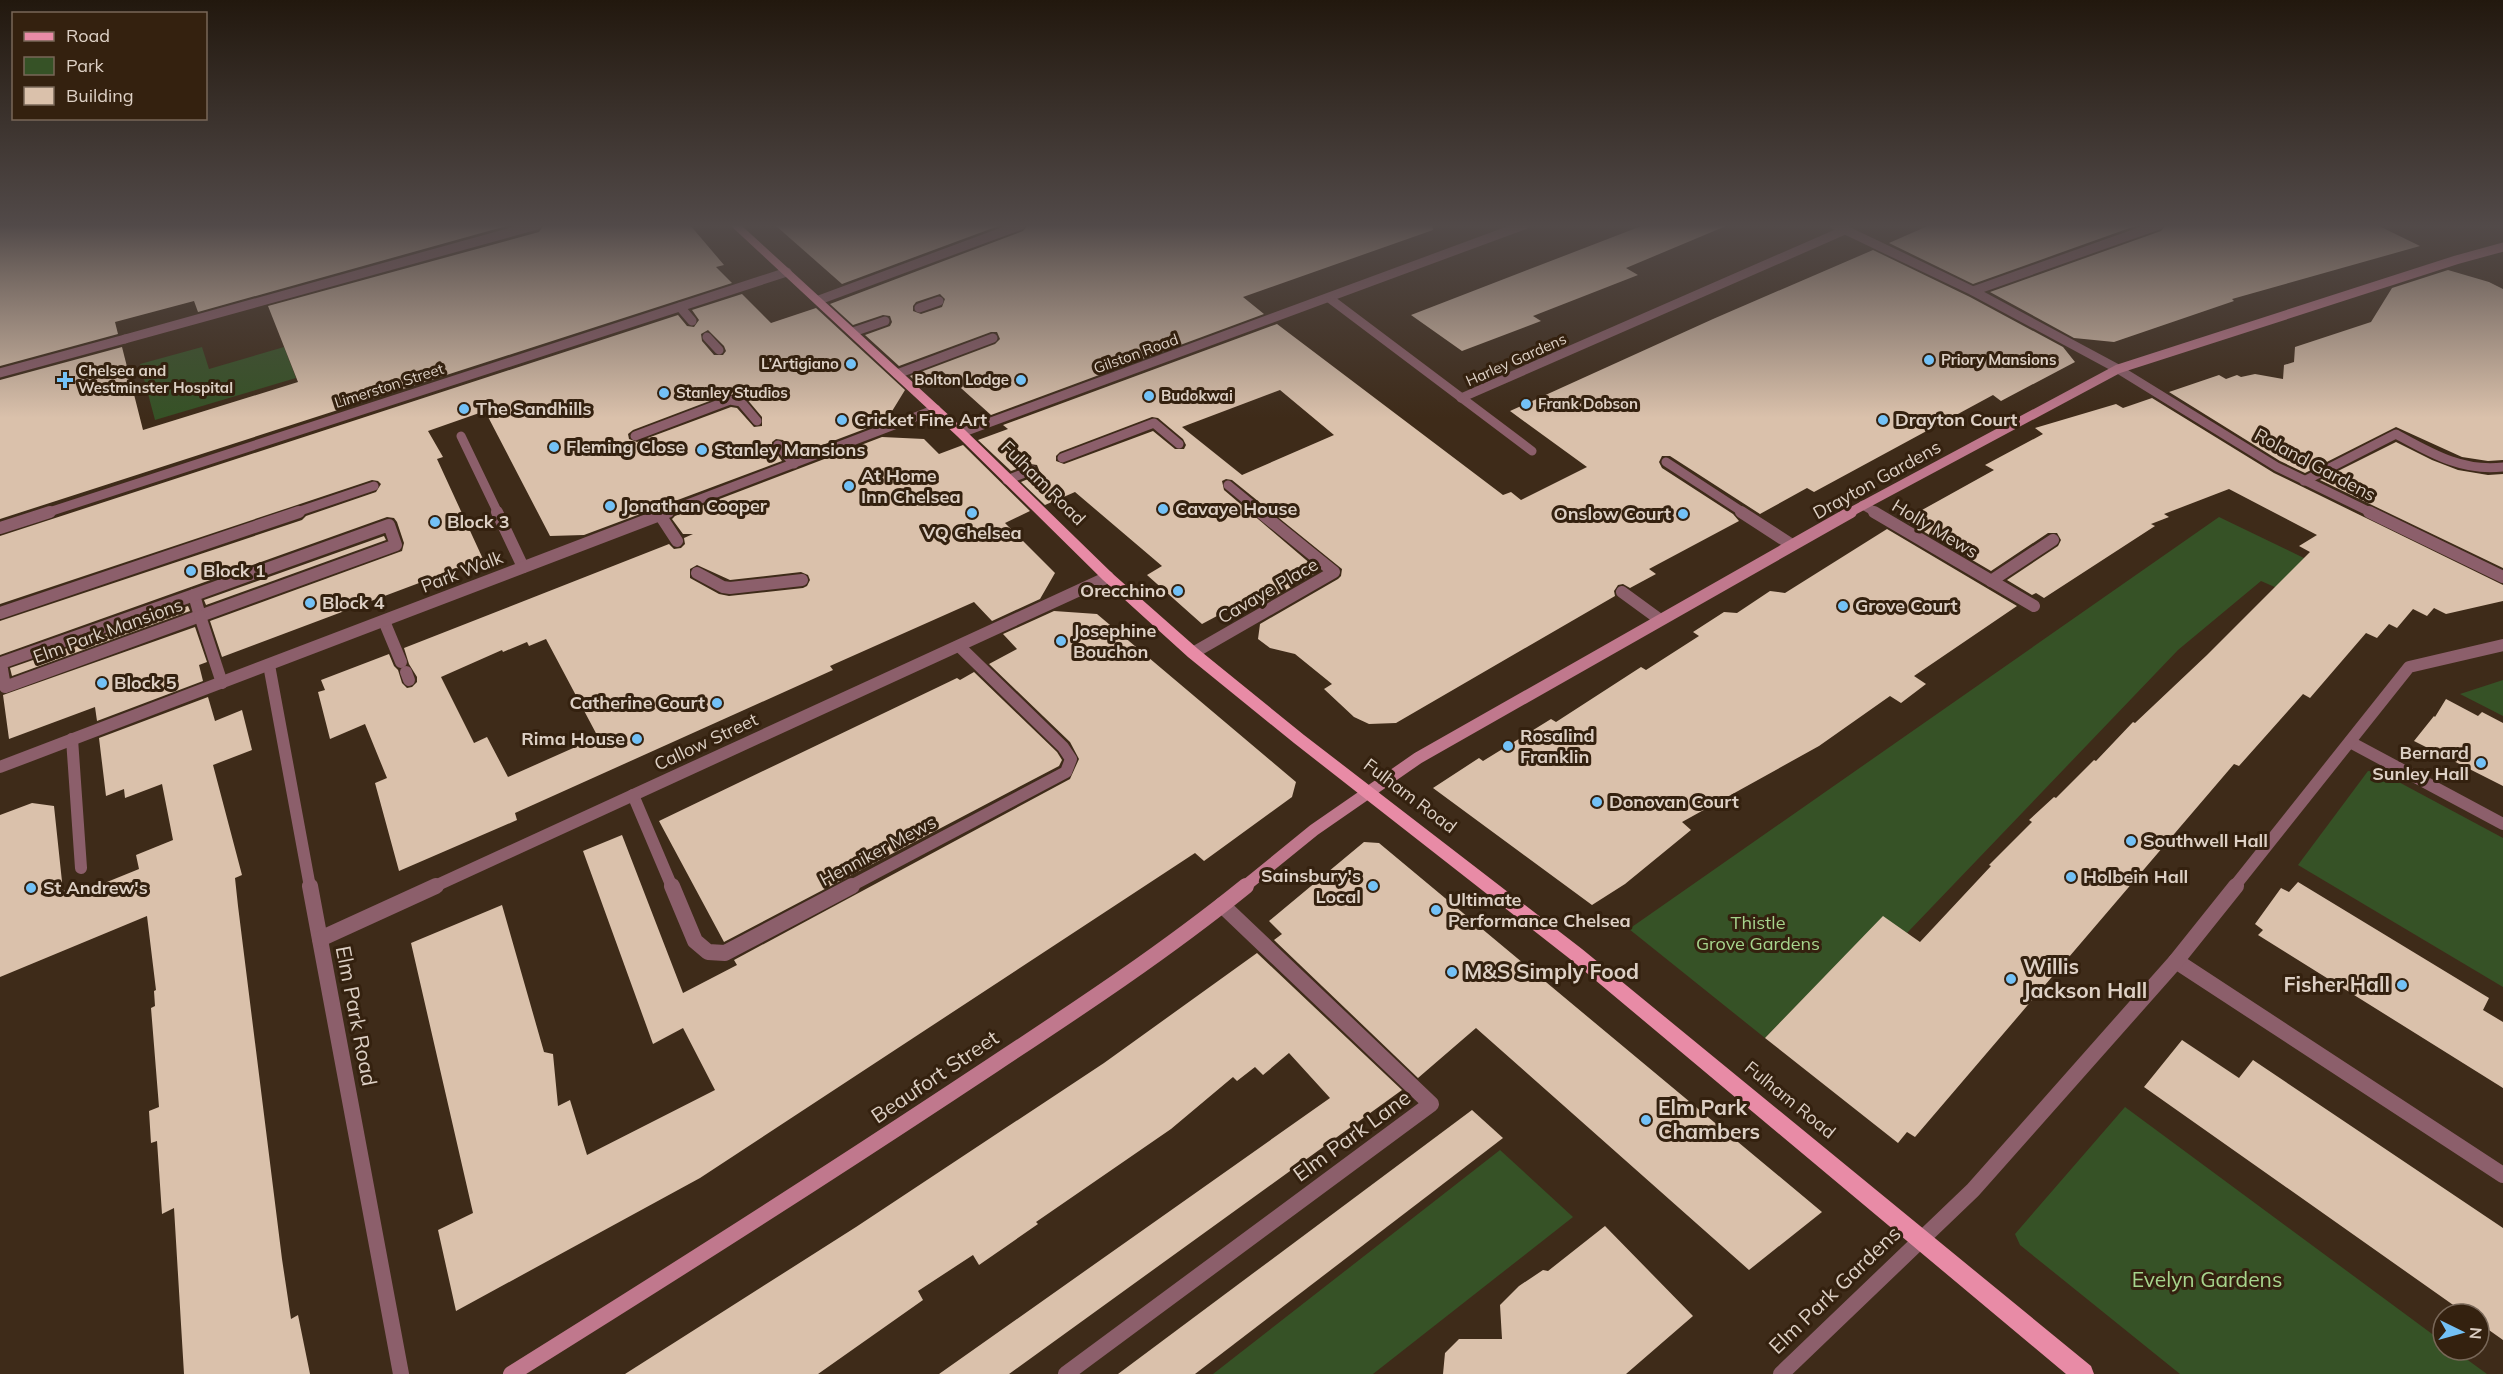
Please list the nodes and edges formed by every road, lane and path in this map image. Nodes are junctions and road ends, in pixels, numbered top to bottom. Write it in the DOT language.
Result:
graph roads {
  1 [pos="305,289"];
  2 [pos="735,289"];
  3 [pos="807,289"];
  4 [pos="848,289"];
  5 [pos="1353,289"];
  6 [pos="1710,289"];
  7 [pos="1969,289"];
  8 [pos="1978,289"];
  9 [pos="2366,289"];
  10 [pos="1973,291"];
  11 [pos="1329,298"];
  12 [pos="819,300"];
  13 [pos="939,301"];
  14 [pos="680,307"];
  15 [pos="919,308"];
  16 [pos="692,321"];
  17 [pos="885,321"];
  18 [pos="853,332"];
  19 [pos="707,337"];
  20 [pos="993,338"];
  21 [pos="719,350"];
  22 [pos="2118,369"];
  23 [pos="0,373"];
  24 [pos="897,374"];
  25 [pos="1461,398"];
  26 [pos="936,410"];
  27 [pos="757,421"];
  28 [pos="961,433"];
  29 [pos="460,436"];
  30 [pos="635,436"];
  31 [pos="1179,444"];
  32 [pos="778,445"];
  33 [pos="1532,451"];
  34 [pos="1062,458"];
  35 [pos="1666,462"];
  36 [pos="794,464"];
  37 [pos="2503,467"];
  38 [pos="1032,470"];
  39 [pos="1007,480"];
  40 [pos="2304,481"];
  41 [pos="1228,485"];
  42 [pos="374,486"];
  43 [pos="1863,505"];
  44 [pos="660,515"];
  45 [pos="0,528"];
  46 [pos="677,540"];
  47 [pos="2053,540"];
  48 [pos="1792,545"];
  49 [pos="523,567"];
  50 [pos="697,573"];
  51 [pos="1108,578"];
  52 [pos="2503,578"];
  53 [pos="802,580"];
  54 [pos="1991,581"];
  55 [pos="1622,592"];
  56 [pos="194,595"];
  57 [pos="2034,606"];
  58 [pos="0,614"];
  59 [pos="201,616"];
  60 [pos="1659,620"];
  61 [pos="384,621"];
  62 [pos="2503,645"];
  63 [pos="959,646"];
  64 [pos="1193,653"];
  65 [pos="269,665"];
  66 [pos="406,671"];
  67 [pos="222,683"];
  68 [pos="72,739"];
  69 [pos="2350,742"];
  70 [pos="0,767"];
  71 [pos="1367,792"];
  72 [pos="633,795"];
  73 [pos="2503,824"];
  74 [pos="81,868"];
  75 [pos="1222,905"];
  76 [pos="320,939"];
  77 [pos="2176,961"];
  78 [pos="2503,1175"];
  79 [pos="1920,1239"];
  80 [pos="401,1374"];
  81 [pos="511,1374"];
  82 [pos="1066,1374"];
  83 [pos="1781,1374"];
  84 [pos="2083,1374"];
  1 -- 23 [label="street"];
  2 -- 14 [label="street, Limerston Street"];
  3 -- 12 [label="main road, Fulham Road"];
  4 -- 12 [label="street"];
  5 -- 11 [label="street, Gilston Road"];
  6 -- 25 [label="street, Harley Gardens"];
  7 -- 10 [label="street, Roland Gardens"];
  8 -- 10 [label="street"];
  9 -- 22 [label="street, Drayton Gardens"];
  10 -- 22 [label="street, Roland Gardens"];
  11 -- 25 [label="street"];
  11 -- 28 [label="street, Gilston Road"];
  12 -- 18 [label="main road, Fulham Road"];
  13 -- 15 [label="street"];
  14 -- 16 [label="street"];
  14 -- 45 [label="street, Limerston Street"];
  17 -- 18 [label="street"];
  18 -- 24 [label="main road, Fulham Road"];
  19 -- 21 [label="street"];
  20 -- 24 [label="street"];
  22 -- 40 [label="street, Roland Gardens"];
  22 -- 43 [label="street, Drayton Gardens"];
  24 -- 26 [label="main road, Fulham Road"];
  25 -- 33 [label="street"];
  26 -- 28 [label="main road, Fulham Road"];
  26 -- 36 [label="street, Park Walk"];
  27 -- 30 [label="street"];
  28 -- 39 [label="main road, Fulham Road"];
  29 -- 49 [label="street"];
  31 -- 34 [label="street"];
  32 -- 36 [label="street"];
  35 -- 48 [label="street"];
  36 -- 44 [label="street, Park Walk"];
  37 -- 40 [label="street"];
  38 -- 39 [label="street"];
  39 -- 51 [label="main road, Fulham Road"];
  40 -- 52 [label="street, Roland Gardens"];
  41 -- 64 [label="street, Cavaye Place"];
  42 -- 58 [label="street"];
  43 -- 48 [label="street, Drayton Gardens"];
  43 -- 54 [label="street, Holly Mews"];
  44 -- 46 [label="street"];
  44 -- 49 [label="street, Park Walk"];
  47 -- 54 [label="street, Holly Mews"];
  48 -- 60 [label="street, Drayton Gardens"];
  49 -- 61 [label="street, Park Walk"];
  50 -- 53 [label="street"];
  51 -- 63 [label="street, Callow Street"];
  51 -- 64 [label="main road, Fulham Road"];
  54 -- 57 [label="street, Holly Mews"];
  55 -- 60 [label="street"];
  56 -- 59 [label="street"];
  56 -- 59 [label="street"];
  56 -- 59 [label="street, Elm Park Mansions"];
  59 -- 67 [label="street"];
  60 -- 71 [label="street, Drayton Gardens"];
  61 -- 65 [label="street, Park Walk"];
  61 -- 66 [label="street"];
  62 -- 69 [label="street"];
  63 -- 72 [label="street, Callow Street"];
  63 -- 72 [label="street, Henniker Mews"];
  64 -- 71 [label="main road, Fulham Road"];
  65 -- 67 [label="street, Park Walk"];
  65 -- 76 [label="street, Elm Park Road"];
  67 -- 68 [label="street, Park Walk"];
  68 -- 70 [label="street, Park Walk"];
  68 -- 74 [label="street"];
  69 -- 73 [label="street"];
  69 -- 77 [label="street"];
  71 -- 75 [label="street, Beaufort Street"];
  71 -- 79 [label="main road, Fulham Road"];
  72 -- 76 [label="street, Callow Street"];
  75 -- 81 [label="street, Beaufort Street"];
  75 -- 82 [label="street, Elm Park Lane"];
  76 -- 80 [label="street, Elm Park Road"];
  77 -- 78 [label="street"];
  77 -- 79 [label="street"];
  79 -- 83 [label="street, Elm Park Gardens"];
  79 -- 84 [label="main road, Fulham Road"];
}
